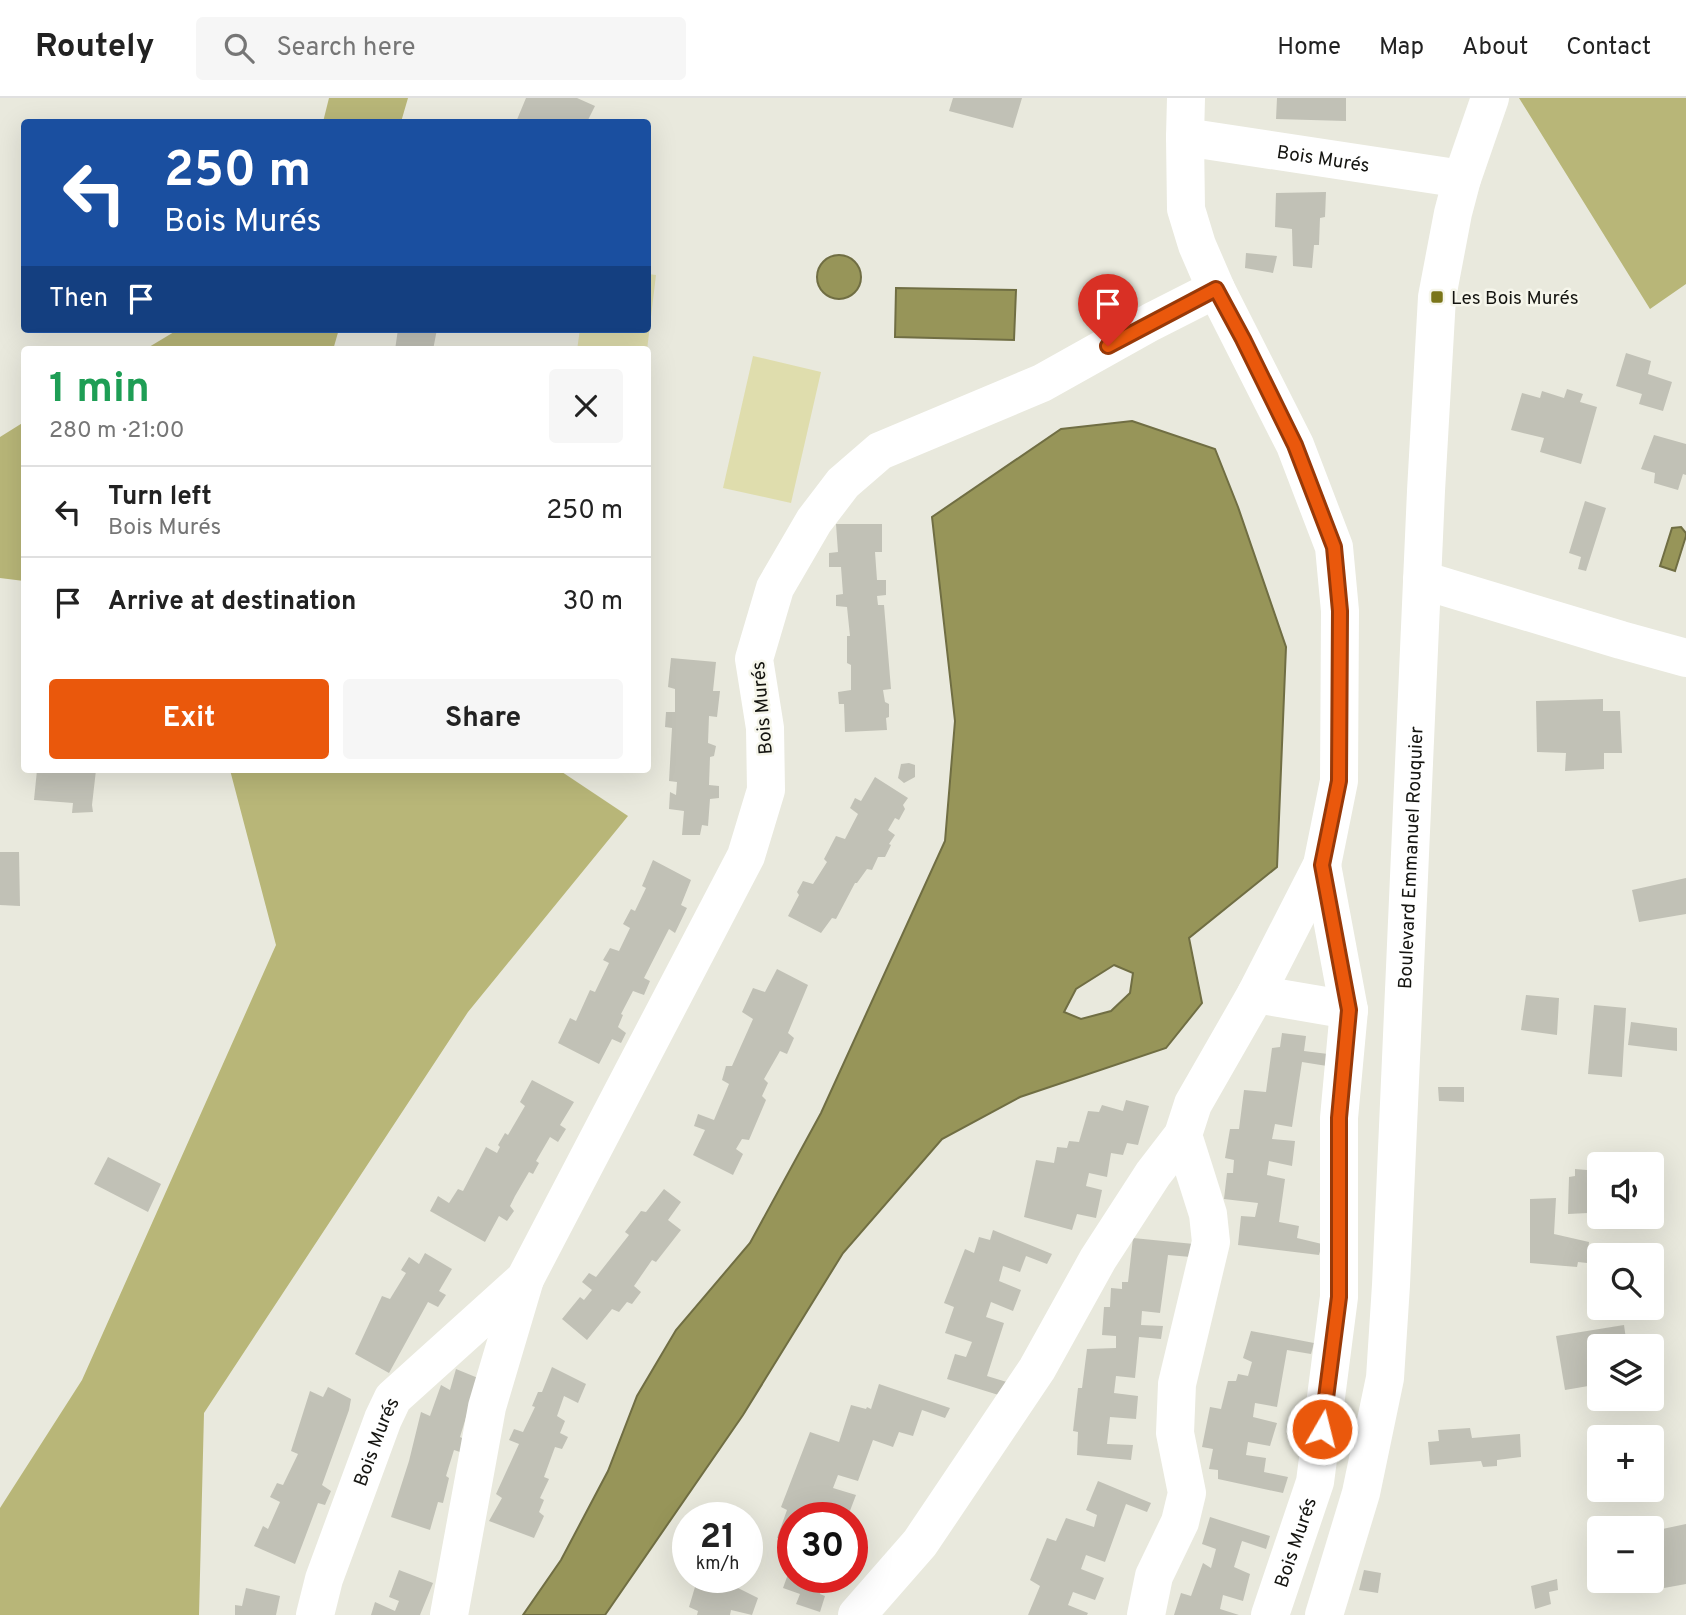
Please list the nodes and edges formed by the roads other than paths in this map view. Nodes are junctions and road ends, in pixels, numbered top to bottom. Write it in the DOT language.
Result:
graph roads {
  1 [pos="1186,98"];
  2 [pos="1490,98"];
  3 [pos="1185,137"];
  4 [pos="1462,179"];
  5 [pos="1216,289"];
  6 [pos="1422,580"];
  7 [pos="1686,658"];
  8 [pos="1322,865"];
  9 [pos="1256,994"];
  10 [pos="1349,1010"];
  11 [pos="1183,1135"];
  12 [pos="525,1279"];
  13 [pos="315,1615"];
  14 [pos="449,1615"];
  15 [pos="857,1615"];
  16 [pos="1146,1615"];
  17 [pos="1269,1615"];
  18 [pos="1324,1615"];
  1 -- 3 [label="street, Bois Murés"];
  2 -- 4 [label="street, Boulevard Emmanuel Rouquier"];
  3 -- 4 [label="street, Bois Murés"];
  3 -- 5 [label="street, Bois Murés"];
  4 -- 6 [label="street, Boulevard Emmanuel Rouquier"];
  5 -- 8 [label="street, Bois Murés"];
  5 -- 12 [label="street, Bois Murés"];
  6 -- 7 [label="street"];
  6 -- 18 [label="street, Boulevard Emmanuel Rouquier"];
  8 -- 9 [label="street, Bois Murés"];
  8 -- 10 [label="street, Bois Murés"];
  9 -- 10 [label="street"];
  9 -- 11 [label="street, Bois Murés"];
  10 -- 17 [label="street, Bois Murés"];
  11 -- 15 [label="street, Bois Murés"];
  11 -- 16 [label="street"];
  12 -- 13 [label="street, Bois Murés"];
  12 -- 14 [label="street, Bois Murés"];
}
